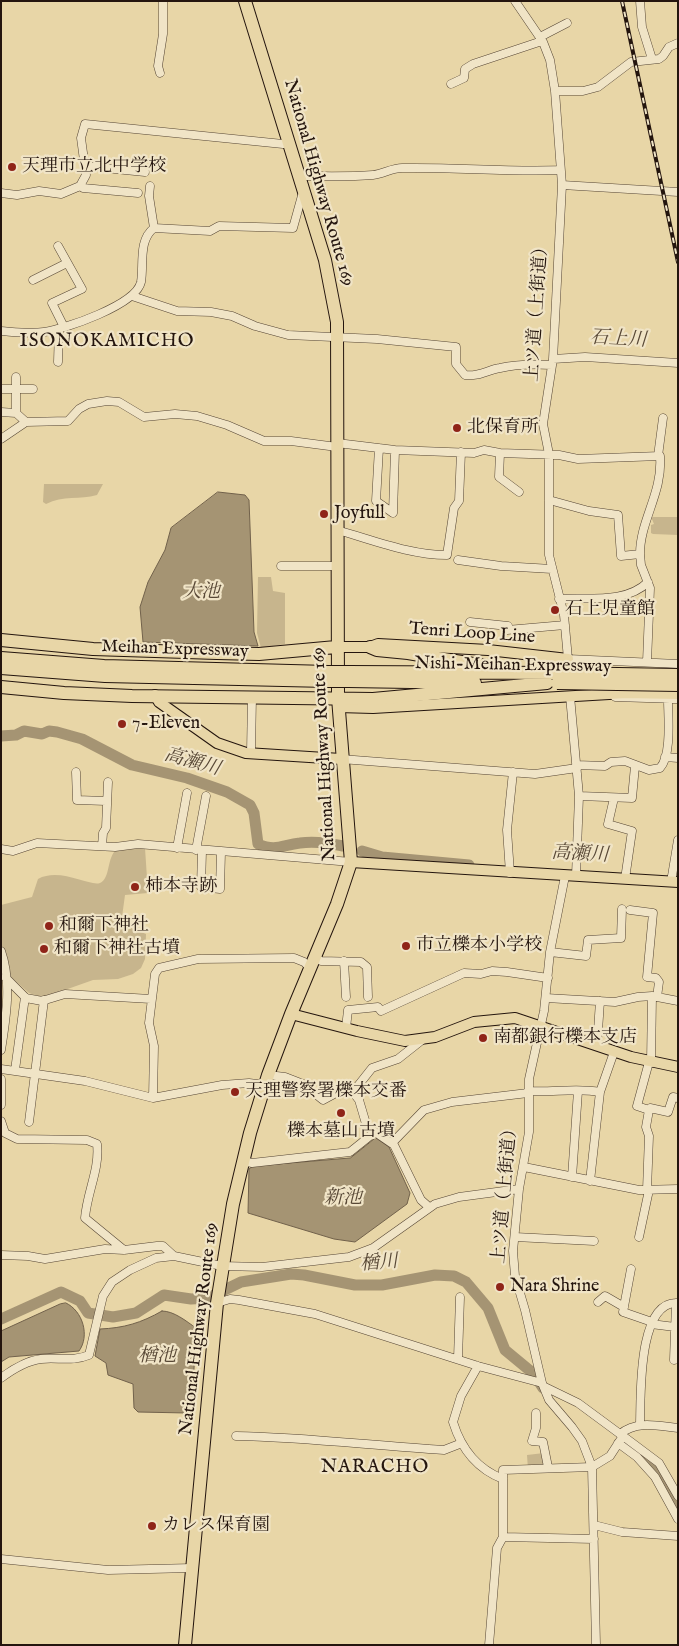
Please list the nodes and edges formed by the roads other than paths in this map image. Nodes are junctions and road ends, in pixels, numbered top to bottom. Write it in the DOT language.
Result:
graph roads {
  1 [pos="163,1"];
  2 [pos="245,1"];
  3 [pos="514,1"];
  4 [pos="640,1"];
  5 [pos="567,23"];
  6 [pos="541,39"];
  7 [pos="678,42"];
  8 [pos="652,59"];
  9 [pos="160,73"];
  10 [pos="451,84"];
  11 [pos="555,91"];
  12 [pos="289,142"];
  13 [pos="85,166"];
  14 [pos="560,170"];
  15 [pos="145,172"];
  16 [pos="300,176"];
  17 [pos="562,185"];
  18 [pos="80,186"];
  19 [pos="150,186"];
  20 [pos="304,190"];
  21 [pos="678,192"];
  22 [pos="1,193"];
  23 [pos="138,193"];
  24 [pos="154,228"];
  25 [pos="58,246"];
  26 [pos="67,263"];
  27 [pos="33,280"];
  28 [pos="132,296"];
  29 [pos="61,328"];
  30 [pos="1,331"];
  31 [pos="337,337"];
  32 [pos="58,362"];
  33 [pos="552,362"];
  34 [pos="678,364"];
  35 [pos="16,377"];
  36 [pos="16,388"];
  37 [pos="1,389"];
  38 [pos="32,389"];
  39 [pos="1,412"];
  40 [pos="16,413"];
  41 [pos="663,418"];
  42 [pos="26,422"];
  43 [pos="1,439"];
  44 [pos="337,445"];
  45 [pos="380,448"];
  46 [pos="395,450"];
  47 [pos="461,452"];
  48 [pos="500,453"];
  49 [pos="550,454"];
  50 [pos="658,456"];
  51 [pos="377,478"];
  52 [pos="394,479"];
  53 [pos="519,492"];
  54 [pos="549,500"];
  55 [pos="337,530"];
  56 [pos="640,554"];
  57 [pos="458,560"];
  58 [pos="280,566"];
  59 [pos="337,566"];
  60 [pos="552,569"];
  61 [pos="648,582"];
  62 [pos="559,599"];
  63 [pos="470,622"];
  64 [pos="565,625"];
  65 [pos="1,640"];
  66 [pos="336,647"];
  67 [pos="370,647"];
  68 [pos="1,658"];
  69 [pos="568,659"];
  70 [pos="647,662"];
  71 [pos="678,664"];
  72 [pos="1,668"];
  73 [pos="678,675"];
  74 [pos="328,676"];
  75 [pos="348,676"];
  76 [pos="553,678"];
  77 [pos="678,685"];
  78 [pos="1,687"];
  79 [pos="678,694"];
  80 [pos="598,695"];
  81 [pos="155,696"];
  82 [pos="252,696"];
  83 [pos="570,696"];
  84 [pos="668,699"];
  85 [pos="678,699"];
  86 [pos="338,703"];
  87 [pos="251,753"];
  88 [pos="665,757"];
  89 [pos="678,758"];
  90 [pos="341,759"];
  91 [pos="636,766"];
  92 [pos="577,767"];
  93 [pos="76,772"];
  94 [pos="513,772"];
  95 [pos="108,782"];
  96 [pos="187,793"];
  97 [pos="206,796"];
  98 [pos="579,796"];
  99 [pos="614,798"];
  100 [pos="106,801"];
  101 [pos="678,840"];
  102 [pos="102,846"];
  103 [pos="177,848"];
  104 [pos="1,849"];
  105 [pos="199,850"];
  106 [pos="221,852"];
  107 [pos="351,862"];
  108 [pos="510,873"];
  109 [pos="565,876"];
  110 [pos="576,876"];
  111 [pos="624,879"];
  112 [pos="675,882"];
  113 [pos="1,951"];
  114 [pos="550,952"];
  115 [pos="344,961"];
  116 [pos="312,962"];
  117 [pos="6,977"];
  118 [pos="548,978"];
  119 [pos="25,997"];
  120 [pos="346,997"];
  121 [pos="368,997"];
  122 [pos="655,997"];
  123 [pos="546,998"];
  124 [pos="151,999"];
  125 [pos="44,1000"];
  126 [pos="678,1000"];
  127 [pos="600,1002"];
  128 [pos="291,1014"];
  129 [pos="540,1026"];
  130 [pos="346,1028"];
  131 [pos="422,1040"];
  132 [pos="597,1046"];
  133 [pos="1,1050"];
  134 [pos="614,1052"];
  135 [pos="650,1062"];
  136 [pos="678,1067"];
  137 [pos="1,1069"];
  138 [pos="15,1070"];
  139 [pos="35,1074"];
  140 [pos="1,1079"];
  141 [pos="267,1080"];
  142 [pos="578,1090"];
  143 [pos="353,1092"];
  144 [pos="528,1092"];
  145 [pos="600,1092"];
  146 [pos="153,1098"];
  147 [pos="678,1098"];
  148 [pos="1,1105"];
  149 [pos="649,1110"];
  150 [pos="1,1121"];
  151 [pos="29,1122"];
  152 [pos="376,1132"];
  153 [pos="392,1142"];
  154 [pos="243,1161"];
  155 [pos="524,1167"];
  156 [pos="572,1177"];
  157 [pos="590,1181"];
  158 [pos="519,1189"];
  159 [pos="678,1189"];
  160 [pos="648,1190"];
  161 [pos="429,1207"];
  162 [pos="515,1237"];
  163 [pos="639,1237"];
  164 [pos="594,1241"];
  165 [pos="124,1250"];
  166 [pos="1,1255"];
  167 [pos="174,1256"];
  168 [pos="222,1266"];
  169 [pos="632,1269"];
  170 [pos="460,1297"];
  171 [pos="598,1302"];
  172 [pos="217,1303"];
  173 [pos="677,1303"];
  174 [pos="624,1307"];
  175 [pos="652,1323"];
  176 [pos="675,1327"];
  177 [pos="458,1359"];
  178 [pos="674,1360"];
  179 [pos="478,1366"];
  180 [pos="1,1378"];
  181 [pos="544,1385"];
  182 [pos="536,1413"];
  183 [pos="640,1424"];
  184 [pos="678,1428"];
  185 [pos="236,1436"];
  186 [pos="620,1439"];
  187 [pos="462,1443"];
  188 [pos="592,1466"];
  189 [pos="548,1467"];
  190 [pos="503,1479"];
  191 [pos="678,1496"];
  192 [pos="678,1519"];
  193 [pos="594,1525"];
  194 [pos="678,1536"];
  195 [pos="503,1537"];
  196 [pos="594,1539"];
  197 [pos="1,1559"];
  198 [pos="192,1568"];
  199 [pos="184,1645"];
  200 [pos="489,1645"];
  201 [pos="596,1645"];
  1 -- 9 [label="street"];
  2 -- 12 [label="highway, National Highway Route 169"];
  3 -- 6 [label="street, 上ツ道（上街道）"];
  4 -- 8 [label="street"];
  5 -- 6 [label="street"];
  6 -- 10 [label="street"];
  6 -- 11 [label="street, 上ツ道（上街道）"];
  7 -- 8 [label="street"];
  8 -- 11 [label="street"];
  11 -- 14 [label="street, 上ツ道（上街道）"];
  12 -- 13 [label="street"];
  12 -- 16 [label="highway, National Highway Route 169"];
  13 -- 15 [label="street"];
  13 -- 18 [label="street"];
  14 -- 16 [label="street"];
  14 -- 17 [label="street, 上ツ道（上街道）"];
  16 -- 20 [label="highway, National Highway Route 169"];
  17 -- 21 [label="street"];
  17 -- 33 [label="street, 上ツ道（上街道）"];
  18 -- 22 [label="street"];
  18 -- 23 [label="street"];
  19 -- 24 [label="street"];
  20 -- 24 [label="street"];
  20 -- 31 [label="highway, National Highway Route 169"];
  24 -- 28 [label="street"];
  25 -- 26 [label="street"];
  26 -- 27 [label="street"];
  26 -- 29 [label="street"];
  28 -- 29 [label="street"];
  28 -- 31 [label="street"];
  29 -- 30 [label="street"];
  29 -- 32 [label="street"];
  31 -- 33 [label="street"];
  31 -- 44 [label="highway, National Highway Route 169"];
  33 -- 34 [label="street"];
  33 -- 49 [label="street, 上ツ道（上街道）"];
  35 -- 36 [label="street"];
  36 -- 37 [label="street"];
  36 -- 38 [label="street"];
  36 -- 40 [label="street"];
  39 -- 40 [label="street"];
  40 -- 42 [label="street"];
  41 -- 50 [label="street"];
  42 -- 43 [label="street"];
  42 -- 44 [label="street"];
  44 -- 45 [label="street"];
  44 -- 55 [label="highway, National Highway Route 169"];
  45 -- 46 [label="street"];
  45 -- 51 [label="street"];
  46 -- 47 [label="street"];
  46 -- 52 [label="street"];
  47 -- 48 [label="street"];
  47 -- 55 [label="street"];
  48 -- 49 [label="street"];
  48 -- 53 [label="street"];
  49 -- 50 [label="street"];
  49 -- 54 [label="street, 上ツ道（上街道）"];
  50 -- 56 [label="street"];
  51 -- 52 [label="street"];
  51 -- 52 [label="street"];
  54 -- 56 [label="street"];
  54 -- 60 [label="street, 上ツ道（上街道）"];
  55 -- 59 [label="highway, National Highway Route 169"];
  56 -- 61 [label="street"];
  57 -- 60 [label="street"];
  58 -- 59 [label="street"];
  59 -- 66 [label="highway, National Highway Route 169"];
  60 -- 62 [label="street, 上ツ道（上街道）"];
  61 -- 62 [label="street"];
  61 -- 70 [label="street"];
  62 -- 64 [label="street, 上ツ道（上街道）"];
  63 -- 64 [label="street"];
  64 -- 69 [label="street, 上ツ道（上街道）"];
  65 -- 66 [label="highway"];
  66 -- 67 [label="main road, Tenri Loop Line"];
  66 -- 86 [label="highway, National Highway Route 169"];
  67 -- 69 [label="main road, Tenri Loop Line"];
  67 -- 76 [label="highway"];
  68 -- 74 [label="highway, Meihan Expressway"];
  69 -- 70 [label="street"];
  69 -- 83 [label="main road"];
  70 -- 71 [label="street"];
  72 -- 74 [label="highway, Meihan Expressway"];
  73 -- 76 [label="highway, Nishi-Meihan Expressway, bridge"];
  74 -- 75 [label="highway, Meihan Expressway, bridge"];
  75 -- 76 [label="highway, Nishi-Meihan Expressway"];
  76 -- 77 [label="highway, Nishi-Meihan Expressway, bridge"];
  76 -- 86 [label="highway"];
  78 -- 81 [label="highway"];
  79 -- 80 [label="main road"];
  80 -- 83 [label="main road"];
  80 -- 84 [label="street"];
  81 -- 82 [label="highway"];
  81 -- 87 [label="main road"];
  82 -- 86 [label="highway"];
  82 -- 87 [label="street"];
  83 -- 86 [label="main road"];
  83 -- 92 [label="street"];
  84 -- 85 [label="street"];
  84 -- 88 [label="street"];
  86 -- 90 [label="highway, National Highway Route 169"];
  87 -- 90 [label="main road"];
  88 -- 89 [label="street"];
  88 -- 91 [label="street"];
  90 -- 94 [label="street"];
  90 -- 107 [label="highway, National Highway Route 169"];
  91 -- 92 [label="street"];
  91 -- 99 [label="street"];
  92 -- 94 [label="street"];
  92 -- 98 [label="street"];
  93 -- 100 [label="street"];
  94 -- 108 [label="street"];
  95 -- 100 [label="street"];
  96 -- 103 [label="street"];
  97 -- 105 [label="street"];
  98 -- 99 [label="street"];
  98 -- 110 [label="street"];
  99 -- 111 [label="street"];
  100 -- 102 [label="street"];
  101 -- 112 [label="street"];
  102 -- 103 [label="street"];
  102 -- 104 [label="street"];
  103 -- 105 [label="street"];
  105 -- 106 [label="street"];
  105 -- 106 [label="street"];
  106 -- 107 [label="street"];
  107 -- 108 [label="main road"];
  107 -- 116 [label="highway, National Highway Route 169"];
  108 -- 109 [label="main road"];
  109 -- 110 [label="main road"];
  109 -- 114 [label="street, 上ツ道（上街道）"];
  110 -- 111 [label="main road"];
  111 -- 112 [label="main road"];
  113 -- 117 [label="street"];
  114 -- 118 [label="street, 上ツ道（上街道）"];
  114 -- 122 [label="street"];
  115 -- 116 [label="street"];
  115 -- 120 [label="street"];
  115 -- 121 [label="street"];
  116 -- 124 [label="street"];
  116 -- 128 [label="highway, National Highway Route 169"];
  117 -- 119 [label="street"];
  117 -- 133 [label="street"];
  118 -- 123 [label="street, 上ツ道（上街道）"];
  118 -- 130 [label="street"];
  119 -- 125 [label="street"];
  119 -- 138 [label="street"];
  122 -- 126 [label="street"];
  122 -- 127 [label="street"];
  122 -- 135 [label="street"];
  123 -- 127 [label="street"];
  123 -- 129 [label="street, 上ツ道（上街道）"];
  124 -- 125 [label="street"];
  124 -- 146 [label="street"];
  125 -- 139 [label="street"];
  127 -- 132 [label="street"];
  128 -- 130 [label="main road"];
  128 -- 141 [label="highway, National Highway Route 169"];
  129 -- 131 [label="main road"];
  129 -- 132 [label="main road"];
  129 -- 144 [label="street, 上ツ道（上街道）"];
  130 -- 131 [label="main road"];
  131 -- 143 [label="street"];
  132 -- 134 [label="main road"];
  134 -- 135 [label="main road"];
  134 -- 145 [label="street"];
  135 -- 136 [label="main road"];
  135 -- 149 [label="street"];
  137 -- 138 [label="street"];
  138 -- 139 [label="street"];
  139 -- 146 [label="street"];
  139 -- 151 [label="street"];
  140 -- 148 [label="street"];
  141 -- 143 [label="street"];
  141 -- 146 [label="street"];
  141 -- 154 [label="highway, National Highway Route 169"];
  142 -- 144 [label="street"];
  142 -- 145 [label="street"];
  142 -- 156 [label="street"];
  143 -- 152 [label="street"];
  144 -- 153 [label="street"];
  144 -- 155 [label="street, 上ツ道（上街道）"];
  145 -- 157 [label="street"];
  147 -- 149 [label="street"];
  149 -- 160 [label="street"];
  150 -- 165 [label="street"];
  152 -- 153 [label="street"];
  152 -- 154 [label="street"];
  153 -- 161 [label="street"];
  154 -- 168 [label="highway, National Highway Route 169"];
  155 -- 156 [label="street"];
  155 -- 158 [label="street, 上ツ道（上街道）"];
  156 -- 157 [label="street"];
  157 -- 160 [label="street"];
  158 -- 161 [label="street"];
  158 -- 162 [label="street, 上ツ道（上街道）"];
  159 -- 160 [label="street"];
  160 -- 163 [label="street"];
  161 -- 168 [label="street"];
  162 -- 164 [label="street"];
  162 -- 181 [label="street, 上ツ道（上街道）"];
  165 -- 166 [label="street"];
  165 -- 167 [label="street"];
  167 -- 168 [label="street"];
  167 -- 180 [label="street"];
  168 -- 172 [label="highway, National Highway Route 169"];
  169 -- 174 [label="street"];
  170 -- 177 [label="street"];
  171 -- 174 [label="street"];
  172 -- 177 [label="street"];
  172 -- 198 [label="highway, National Highway Route 169"];
  173 -- 175 [label="street"];
  173 -- 176 [label="street"];
  174 -- 175 [label="street"];
  175 -- 176 [label="street"];
  175 -- 183 [label="street"];
  176 -- 178 [label="street"];
  177 -- 179 [label="street"];
  179 -- 181 [label="street"];
  179 -- 187 [label="street"];
  181 -- 186 [label="street"];
  181 -- 188 [label="street, 上ツ道（上街道）"];
  182 -- 189 [label="street"];
  183 -- 184 [label="street"];
  183 -- 186 [label="street"];
  185 -- 187 [label="street"];
  186 -- 188 [label="street"];
  186 -- 191 [label="street"];
  186 -- 192 [label="street"];
  187 -- 190 [label="street"];
  188 -- 189 [label="street"];
  188 -- 193 [label="street, 上ツ道（上街道）"];
  189 -- 190 [label="street"];
  190 -- 195 [label="street"];
  193 -- 194 [label="street"];
  193 -- 196 [label="street, 上ツ道（上街道）"];
  195 -- 196 [label="street"];
  195 -- 200 [label="street"];
  196 -- 201 [label="street, 上ツ道（上街道）"];
  197 -- 198 [label="street"];
  198 -- 199 [label="highway, National Highway Route 169"];
}
